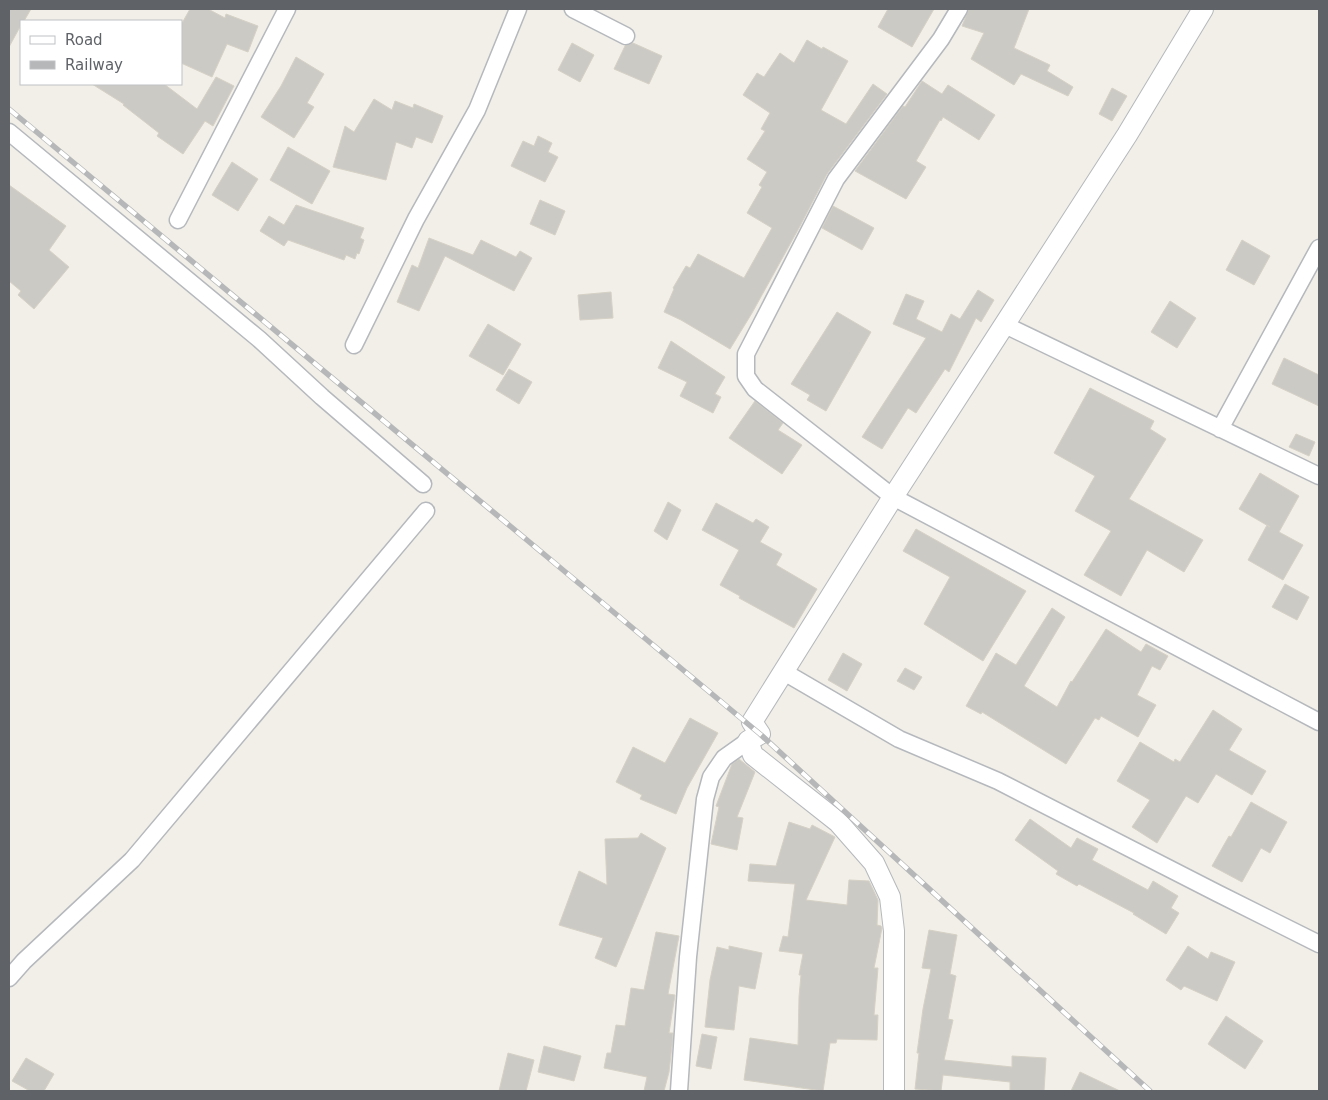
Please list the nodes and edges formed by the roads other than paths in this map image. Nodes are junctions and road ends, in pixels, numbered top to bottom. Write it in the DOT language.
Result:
graph roads {
  1 [pos="287,9"];
  2 [pos="518,9"];
  3 [pos="573,9"];
  4 [pos="960,9"];
  5 [pos="1203,9"];
  6 [pos="626,36"];
  7 [pos="9,132"];
  8 [pos="178,220"];
  9 [pos="1319,248"];
  10 [pos="1005,325"];
  11 [pos="354,344"];
  12 [pos="1220,428"];
  13 [pos="1319,476"];
  14 [pos="423,484"];
  15 [pos="894,497"];
  16 [pos="426,511"];
  17 [pos="784,672"];
  18 [pos="1319,722"];
  19 [pos="748,742"];
  20 [pos="1319,944"];
  21 [pos="9,978"];
  22 [pos="678,1091"];
  23 [pos="894,1091"];
  1 -- 8 [label="street"];
  2 -- 11 [label="street"];
  3 -- 6 [label="street"];
  4 -- 15 [label="street"];
  5 -- 10 [label="street"];
  7 -- 14 [label="street"];
  9 -- 12 [label="street"];
  10 -- 12 [label="street"];
  10 -- 15 [label="street"];
  12 -- 13 [label="street"];
  15 -- 17 [label="street"];
  15 -- 18 [label="street"];
  16 -- 21 [label="street"];
  17 -- 19 [label="street"];
  17 -- 20 [label="street"];
  19 -- 22 [label="street"];
  19 -- 23 [label="street"];
}
